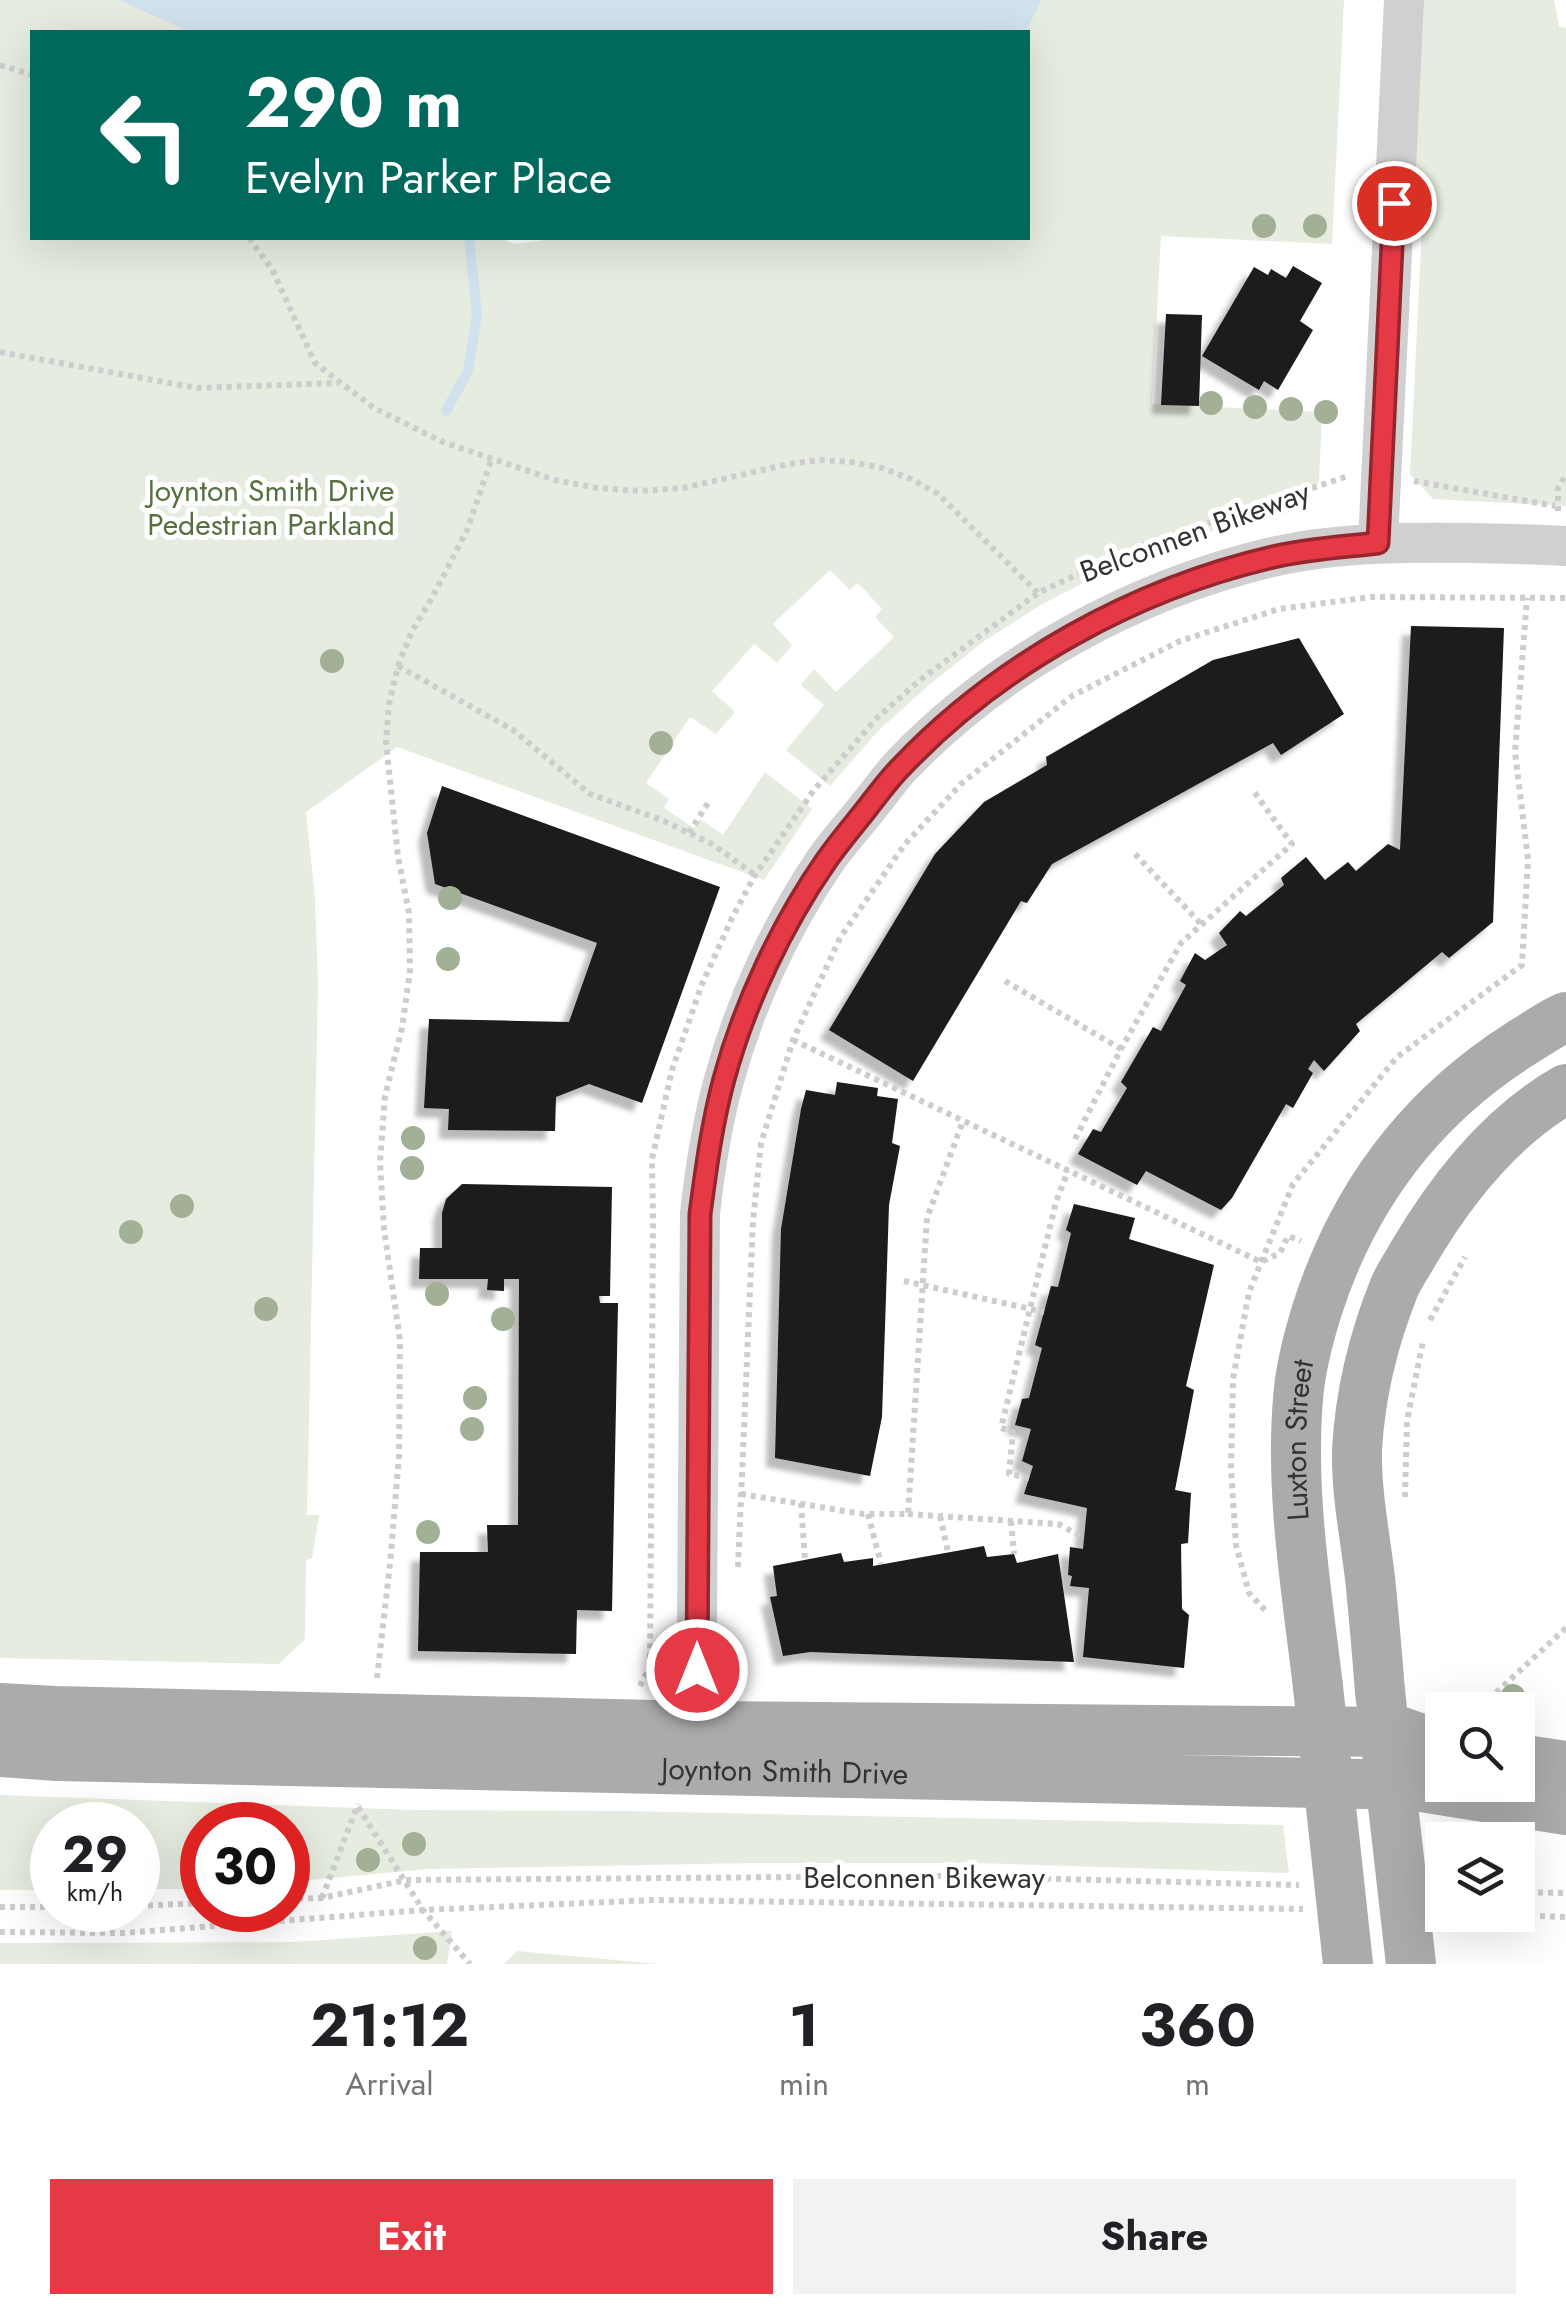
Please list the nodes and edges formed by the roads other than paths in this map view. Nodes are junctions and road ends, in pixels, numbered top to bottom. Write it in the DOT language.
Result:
graph roads {
  1 [pos="1404,4"];
  2 [pos="1378,543"];
  3 [pos="1566,546"];
  4 [pos="1566,1018"];
  5 [pos="1566,1089"];
  6 [pos="0,1708"];
  7 [pos="1425,1740"];
  8 [pos="696,1748"];
  9 [pos="0,1752"];
  10 [pos="1535,1761"];
  11 [pos="1566,1766"];
  12 [pos="1566,1810"];
  13 [pos="1348,1964"];
  14 [pos="1411,1964"];
  1 -- 2 [label="street"];
  2 -- 3 [label="street"];
  2 -- 8 [label="street"];
  4 -- 13 [label="main road, Luxton Street, bridge"];
  5 -- 14 [label="main road, Luxton Street, bridge"];
  6 -- 8 [label="main road, Joynton Smith Drive"];
  7 -- 8 [label="main road, Joynton Smith Drive"];
  8 -- 9 [label="main road, Joynton Smith Drive"];
  8 -- 12 [label="main road, Joynton Smith Drive"];
  10 -- 11 [label="main road"];
}
